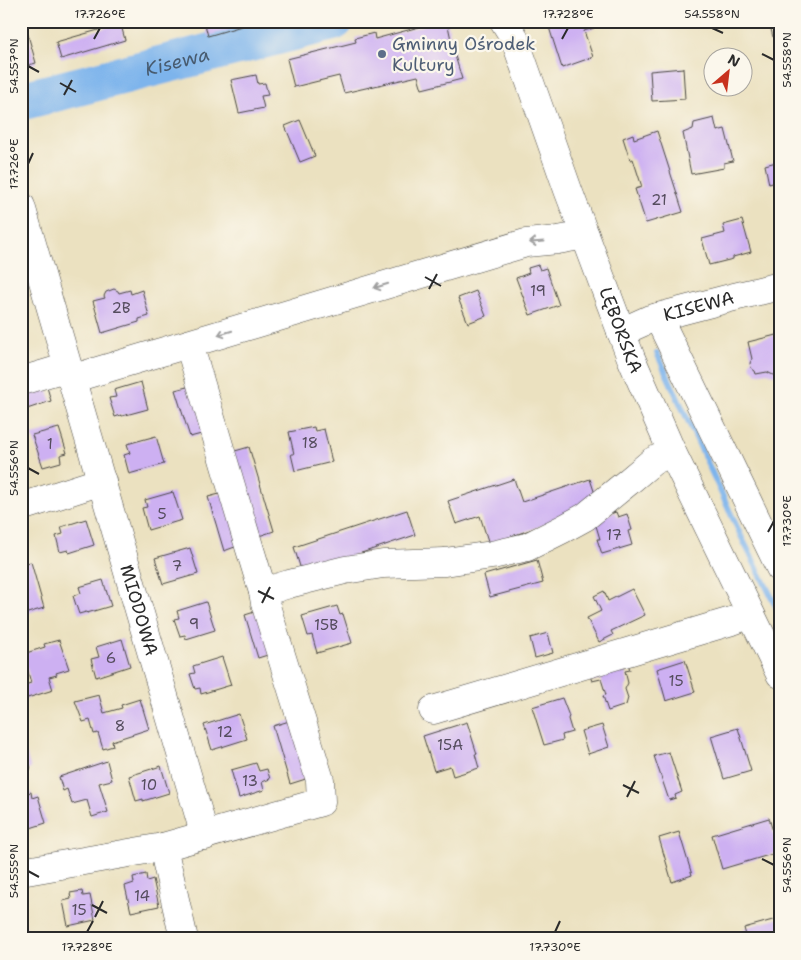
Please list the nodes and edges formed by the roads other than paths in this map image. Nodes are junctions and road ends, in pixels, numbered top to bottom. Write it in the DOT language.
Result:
graph roads {
  1 [pos="510,26"];
  2 [pos="21,206"];
  3 [pos="585,235"];
  4 [pos="780,286"];
  5 [pos="658,317"];
  6 [pos="621,332"];
  7 [pos="189,344"];
  8 [pos="70,373"];
  9 [pos="21,381"];
  10 [pos="672,452"];
  11 [pos="102,481"];
  12 [pos="21,507"];
  13 [pos="780,568"];
  14 [pos="264,592"];
  15 [pos="750,614"];
  16 [pos="780,674"];
  17 [pos="433,710"];
  18 [pos="205,836"];
  19 [pos="163,847"];
  20 [pos="21,872"];
  21 [pos="184,939"];
  1 -- 3 [label="street, LĘBORSKA"];
  2 -- 8 [label="street, MIODOWA"];
  3 -- 6 [label="street, LĘBORSKA"];
  3 -- 7 [label="street, one-way"];
  4 -- 5 [label="street, KISEWA"];
  5 -- 6 [label="street, KISEWA"];
  5 -- 13 [label="street"];
  6 -- 10 [label="street, LĘBORSKA"];
  7 -- 8 [label="street"];
  7 -- 14 [label="street"];
  8 -- 9 [label="street"];
  8 -- 11 [label="street, MIODOWA"];
  10 -- 14 [label="street"];
  10 -- 15 [label="street, LĘBORSKA"];
  11 -- 12 [label="street"];
  11 -- 18 [label="street, MIODOWA"];
  14 -- 18 [label="street"];
  15 -- 16 [label="street, LĘBORSKA"];
  15 -- 17 [label="street"];
  18 -- 19 [label="street"];
  19 -- 20 [label="street"];
  19 -- 21 [label="street"];
}
